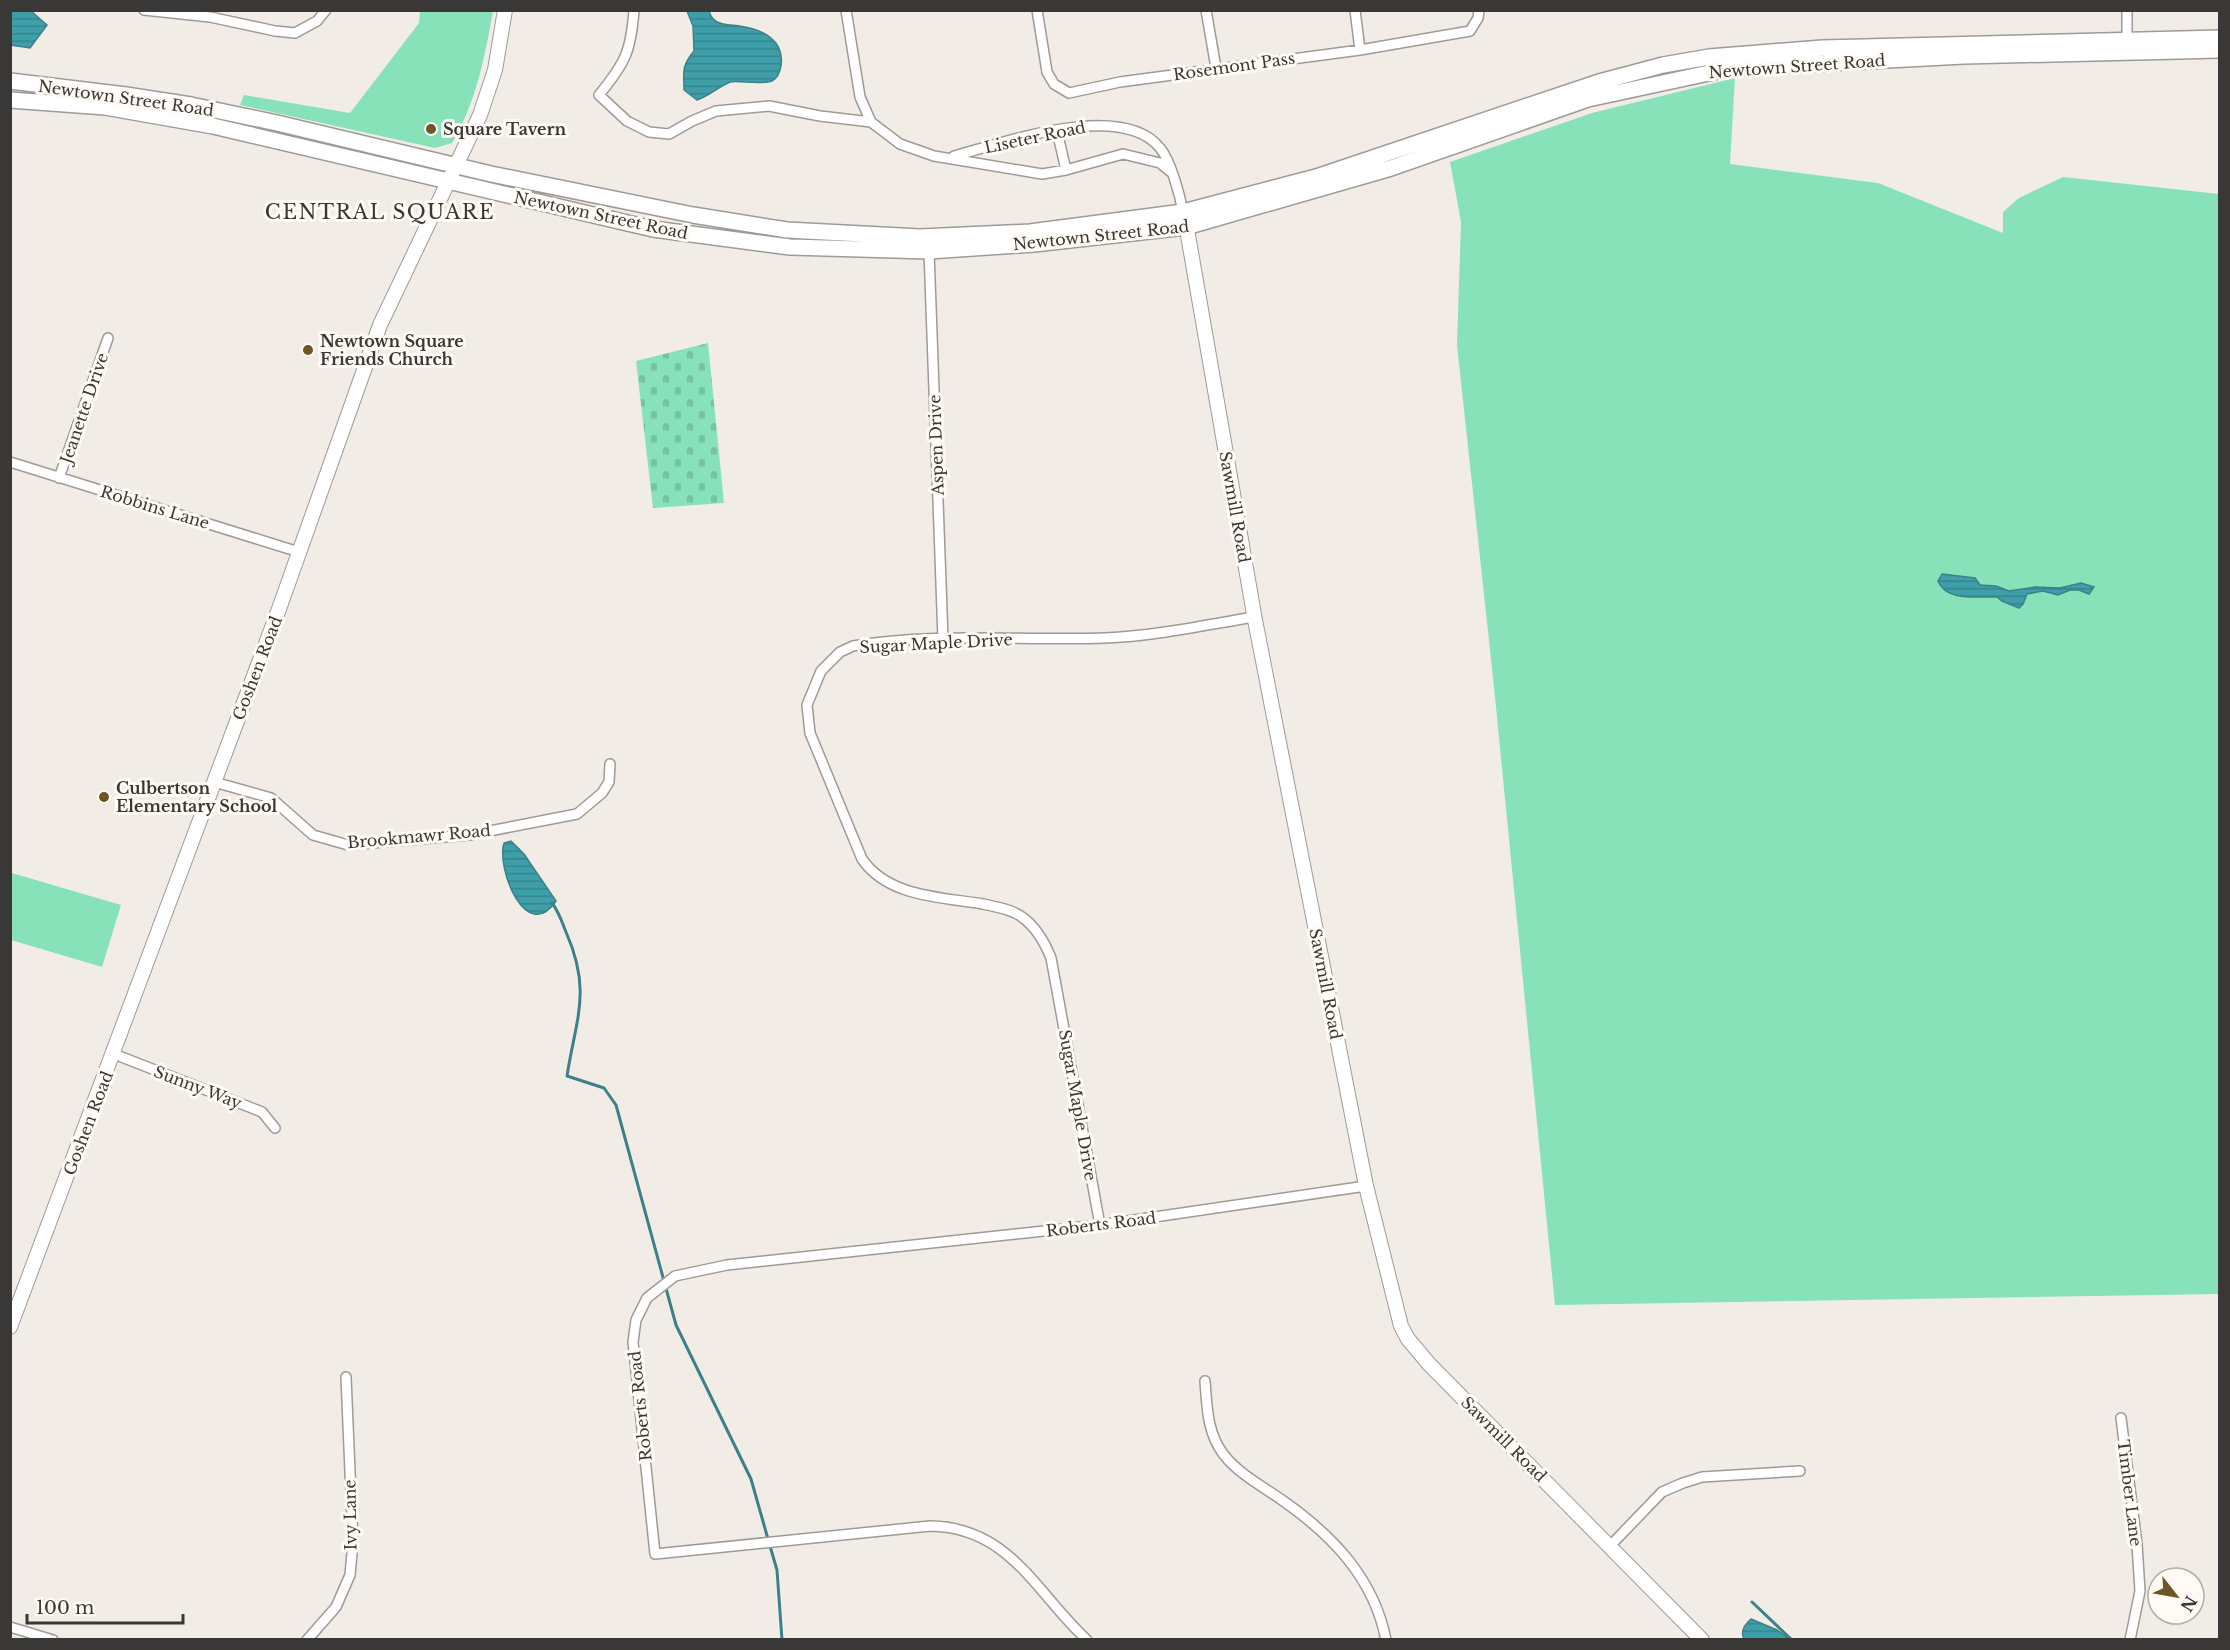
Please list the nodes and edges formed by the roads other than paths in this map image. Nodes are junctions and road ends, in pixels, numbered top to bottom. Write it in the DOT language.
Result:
graph roads {
  1 [pos="144,10"];
  2 [pos="326,10"];
  3 [pos="505,10"];
  4 [pos="634,10"];
  5 [pos="846,10"];
  6 [pos="1037,10"];
  7 [pos="1206,10"];
  8 [pos="1354,10"];
  9 [pos="1479,10"];
  10 [pos="2127,10"];
  11 [pos="2220,38"];
  12 [pos="2127,46"];
  13 [pos="1360,50"];
  14 [pos="2220,50"];
  15 [pos="1216,68"];
  16 [pos="10,81"];
  17 [pos="10,100"];
  18 [pos="871,122"];
  19 [pos="1057,131"];
  20 [pos="950,157"];
  21 [pos="457,166"];
  22 [pos="1066,170"];
  23 [pos="1171,172"];
  24 [pos="450,181"];
  25 [pos="698,216"];
  26 [pos="1185,220"];
  27 [pos="698,236"];
  28 [pos="929,251"];
  29 [pos="108,338"];
  30 [pos="10,462"];
  31 [pos="59,478"];
  32 [pos="299,552"];
  33 [pos="1254,617"];
  34 [pos="943,639"];
  35 [pos="610,764"];
  36 [pos="214,782"];
  37 [pos="114,1054"];
  38 [pos="276,1128"];
  39 [pos="1366,1186"];
  40 [pos="1100,1225"];
  41 [pos="10,1328"];
  42 [pos="346,1377"];
  43 [pos="1204,1381"];
  44 [pos="2121,1418"];
  45 [pos="1800,1472"];
  46 [pos="1610,1546"];
  47 [pos="10,1627"];
  48 [pos="53,1640"];
  49 [pos="307,1640"];
  50 [pos="1088,1640"];
  51 [pos="1386,1640"];
  52 [pos="1702,1640"];
  53 [pos="2130,1640"];
  1 -- 2 [label="street"];
  3 -- 21 [label="street, Goshen Road"];
  4 -- 18 [label="street"];
  5 -- 18 [label="street"];
  6 -- 15 [label="street, Rosemont Pass"];
  7 -- 15 [label="street"];
  8 -- 13 [label="street"];
  9 -- 13 [label="street, Rosemont Pass"];
  10 -- 12 [label="street"];
  11 -- 12 [label="main road, Newtown Street Road"];
  12 -- 14 [label="main road, Newtown Street Road"];
  12 -- 26 [label="main road, Newtown Street Road"];
  13 -- 15 [label="street, Rosemont Pass"];
  16 -- 21 [label="main road, Newtown Street Road"];
  17 -- 24 [label="main road, Newtown Street Road"];
  18 -- 20 [label="street, Liseter Road"];
  19 -- 20 [label="street, Liseter Road"];
  19 -- 22 [label="street"];
  19 -- 23 [label="street, Liseter Road"];
  20 -- 22 [label="street, Liseter Road"];
  21 -- 24 [label="street, Goshen Road"];
  21 -- 25 [label="main road, Newtown Street Road"];
  22 -- 23 [label="street, Liseter Road"];
  23 -- 26 [label="street, Liseter Road"];
  24 -- 27 [label="main road, Newtown Street Road"];
  24 -- 32 [label="street, Goshen Road"];
  25 -- 26 [label="main road, Newtown Street Road"];
  25 -- 27 [label="main road"];
  26 -- 28 [label="main road, Newtown Street Road"];
  26 -- 33 [label="street, Sawmill Road"];
  27 -- 28 [label="main road, Newtown Street Road"];
  28 -- 34 [label="street, Aspen Drive"];
  29 -- 31 [label="street, Jeanette Drive"];
  30 -- 31 [label="street, Robbins Lane"];
  31 -- 32 [label="street, Robbins Lane"];
  32 -- 36 [label="street, Goshen Road"];
  33 -- 34 [label="street, Sugar Maple Drive"];
  33 -- 39 [label="street, Sawmill Road"];
  34 -- 40 [label="street, Sugar Maple Drive"];
  35 -- 36 [label="street, Brookmawr Road"];
  36 -- 37 [label="street, Goshen Road"];
  37 -- 38 [label="street, Sunny Way"];
  37 -- 41 [label="street, Goshen Road"];
  39 -- 40 [label="street, Roberts Road"];
  39 -- 46 [label="street, Sawmill Road"];
  40 -- 50 [label="street, Roberts Road"];
  42 -- 49 [label="street, Ivy Lane"];
  43 -- 51 [label="street"];
  44 -- 53 [label="street, Timber Lane"];
  45 -- 46 [label="street"];
  46 -- 52 [label="street, Sawmill Road"];
  47 -- 48 [label="street"];
}
